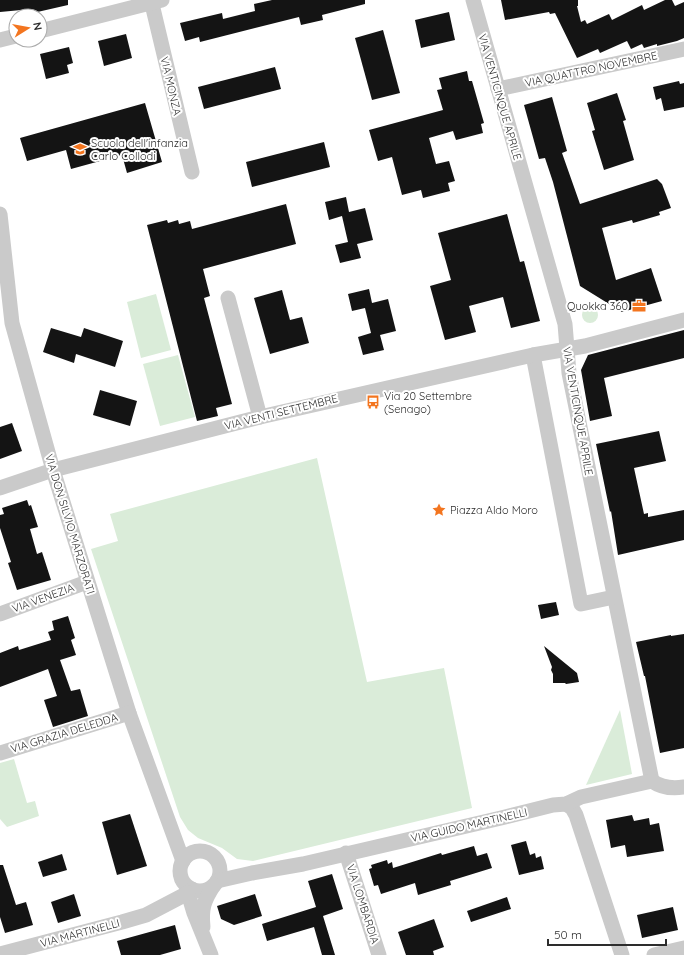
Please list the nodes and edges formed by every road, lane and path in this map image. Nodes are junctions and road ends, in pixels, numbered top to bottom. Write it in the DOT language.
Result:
graph roads {
  1 [pos="473,0"];
  2 [pos="155,1"];
  3 [pos="48,28"];
  4 [pos="684,49"];
  5 [pos="498,89"];
  6 [pos="192,172"];
  7 [pos="0,214"];
  8 [pos="228,298"];
  9 [pos="684,320"];
  10 [pos="566,349"];
  11 [pos="533,355"];
  12 [pos="260,417"];
  13 [pos="53,470"];
  14 [pos="0,488"];
  15 [pos="87,582"];
  16 [pos="614,597"];
  17 [pos="0,614"];
  18 [pos="128,713"];
  19 [pos="0,753"];
  20 [pos="652,781"];
  21 [pos="684,787"];
  22 [pos="566,804"];
  23 [pos="171,827"];
  24 [pos="195,852"];
  25 [pos="346,853"];
  26 [pos="183,861"];
  27 [pos="218,862"];
  28 [pos="252,873"];
  29 [pos="181,877"];
  30 [pos="216,883"];
  31 [pos="190,891"];
  32 [pos="159,908"];
  33 [pos="201,928"];
  34 [pos="684,948"];
  35 [pos="0,954"];
  36 [pos="211,955"];
  37 [pos="379,955"];
  38 [pos="622,955"];
  39 [pos="654,955"];
  1 -- 5 [label="street, VIA VENTICINQUE APRILE"];
  2 -- 3 [label="street"];
  2 -- 6 [label="street, VIA MONZA"];
  4 -- 5 [label="street, VIA QUATTRO NOVEMBRE"];
  5 -- 10 [label="street, VIA VENTICINQUE APRILE"];
  7 -- 13 [label="street, VIA DON SILVIO MARZORATI"];
  8 -- 12 [label="street"];
  9 -- 10 [label="street, VIA VENTI SETTEMBRE"];
  10 -- 11 [label="street, VIA VENTI SETTEMBRE"];
  10 -- 16 [label="street, VIA VENTICINQUE APRILE"];
  11 -- 12 [label="street, VIA VENTI SETTEMBRE"];
  11 -- 16 [label="street"];
  12 -- 13 [label="street, VIA VENTI SETTEMBRE"];
  13 -- 14 [label="street, VIA VENTI SETTEMBRE"];
  13 -- 15 [label="street, VIA DON SILVIO MARZORATI"];
  15 -- 17 [label="street, VIA VENEZIA"];
  15 -- 18 [label="street, VIA DON SILVIO MARZORATI"];
  16 -- 20 [label="street, VIA VENTICINQUE APRILE"];
  18 -- 19 [label="street, VIA GRAZIA DELEDDA"];
  18 -- 23 [label="street, VIA DON SILVIO MARZORATI"];
  20 -- 21 [label="street"];
  20 -- 22 [label="street, VIA GUIDO MARTINELLI"];
  22 -- 25 [label="street, VIA GUIDO MARTINELLI"];
  22 -- 38 [label="street"];
  23 -- 24 [label="street, VIA DON SILVIO MARZORATI"];
  23 -- 26 [label="street, VIA DON SILVIO MARZORATI"];
  24 -- 26 [label="street"];
  24 -- 27 [label="street"];
  25 -- 28 [label="street, VIA GUIDO MARTINELLI"];
  25 -- 37 [label="street, VIA LOMBARDIA"];
  26 -- 29 [label="street"];
  27 -- 28 [label="street"];
  27 -- 30 [label="street"];
  28 -- 30 [label="street"];
  29 -- 31 [label="street"];
  29 -- 32 [label="street"];
  30 -- 31 [label="street"];
  30 -- 33 [label="street"];
  31 -- 32 [label="street, VIA MARTINELLI"];
  31 -- 33 [label="street"];
  32 -- 33 [label="street, VIA MARTINELLI"];
  32 -- 35 [label="street, VIA MARTINELLI"];
  33 -- 36 [label="street"];
  34 -- 39 [label="street"];
}
